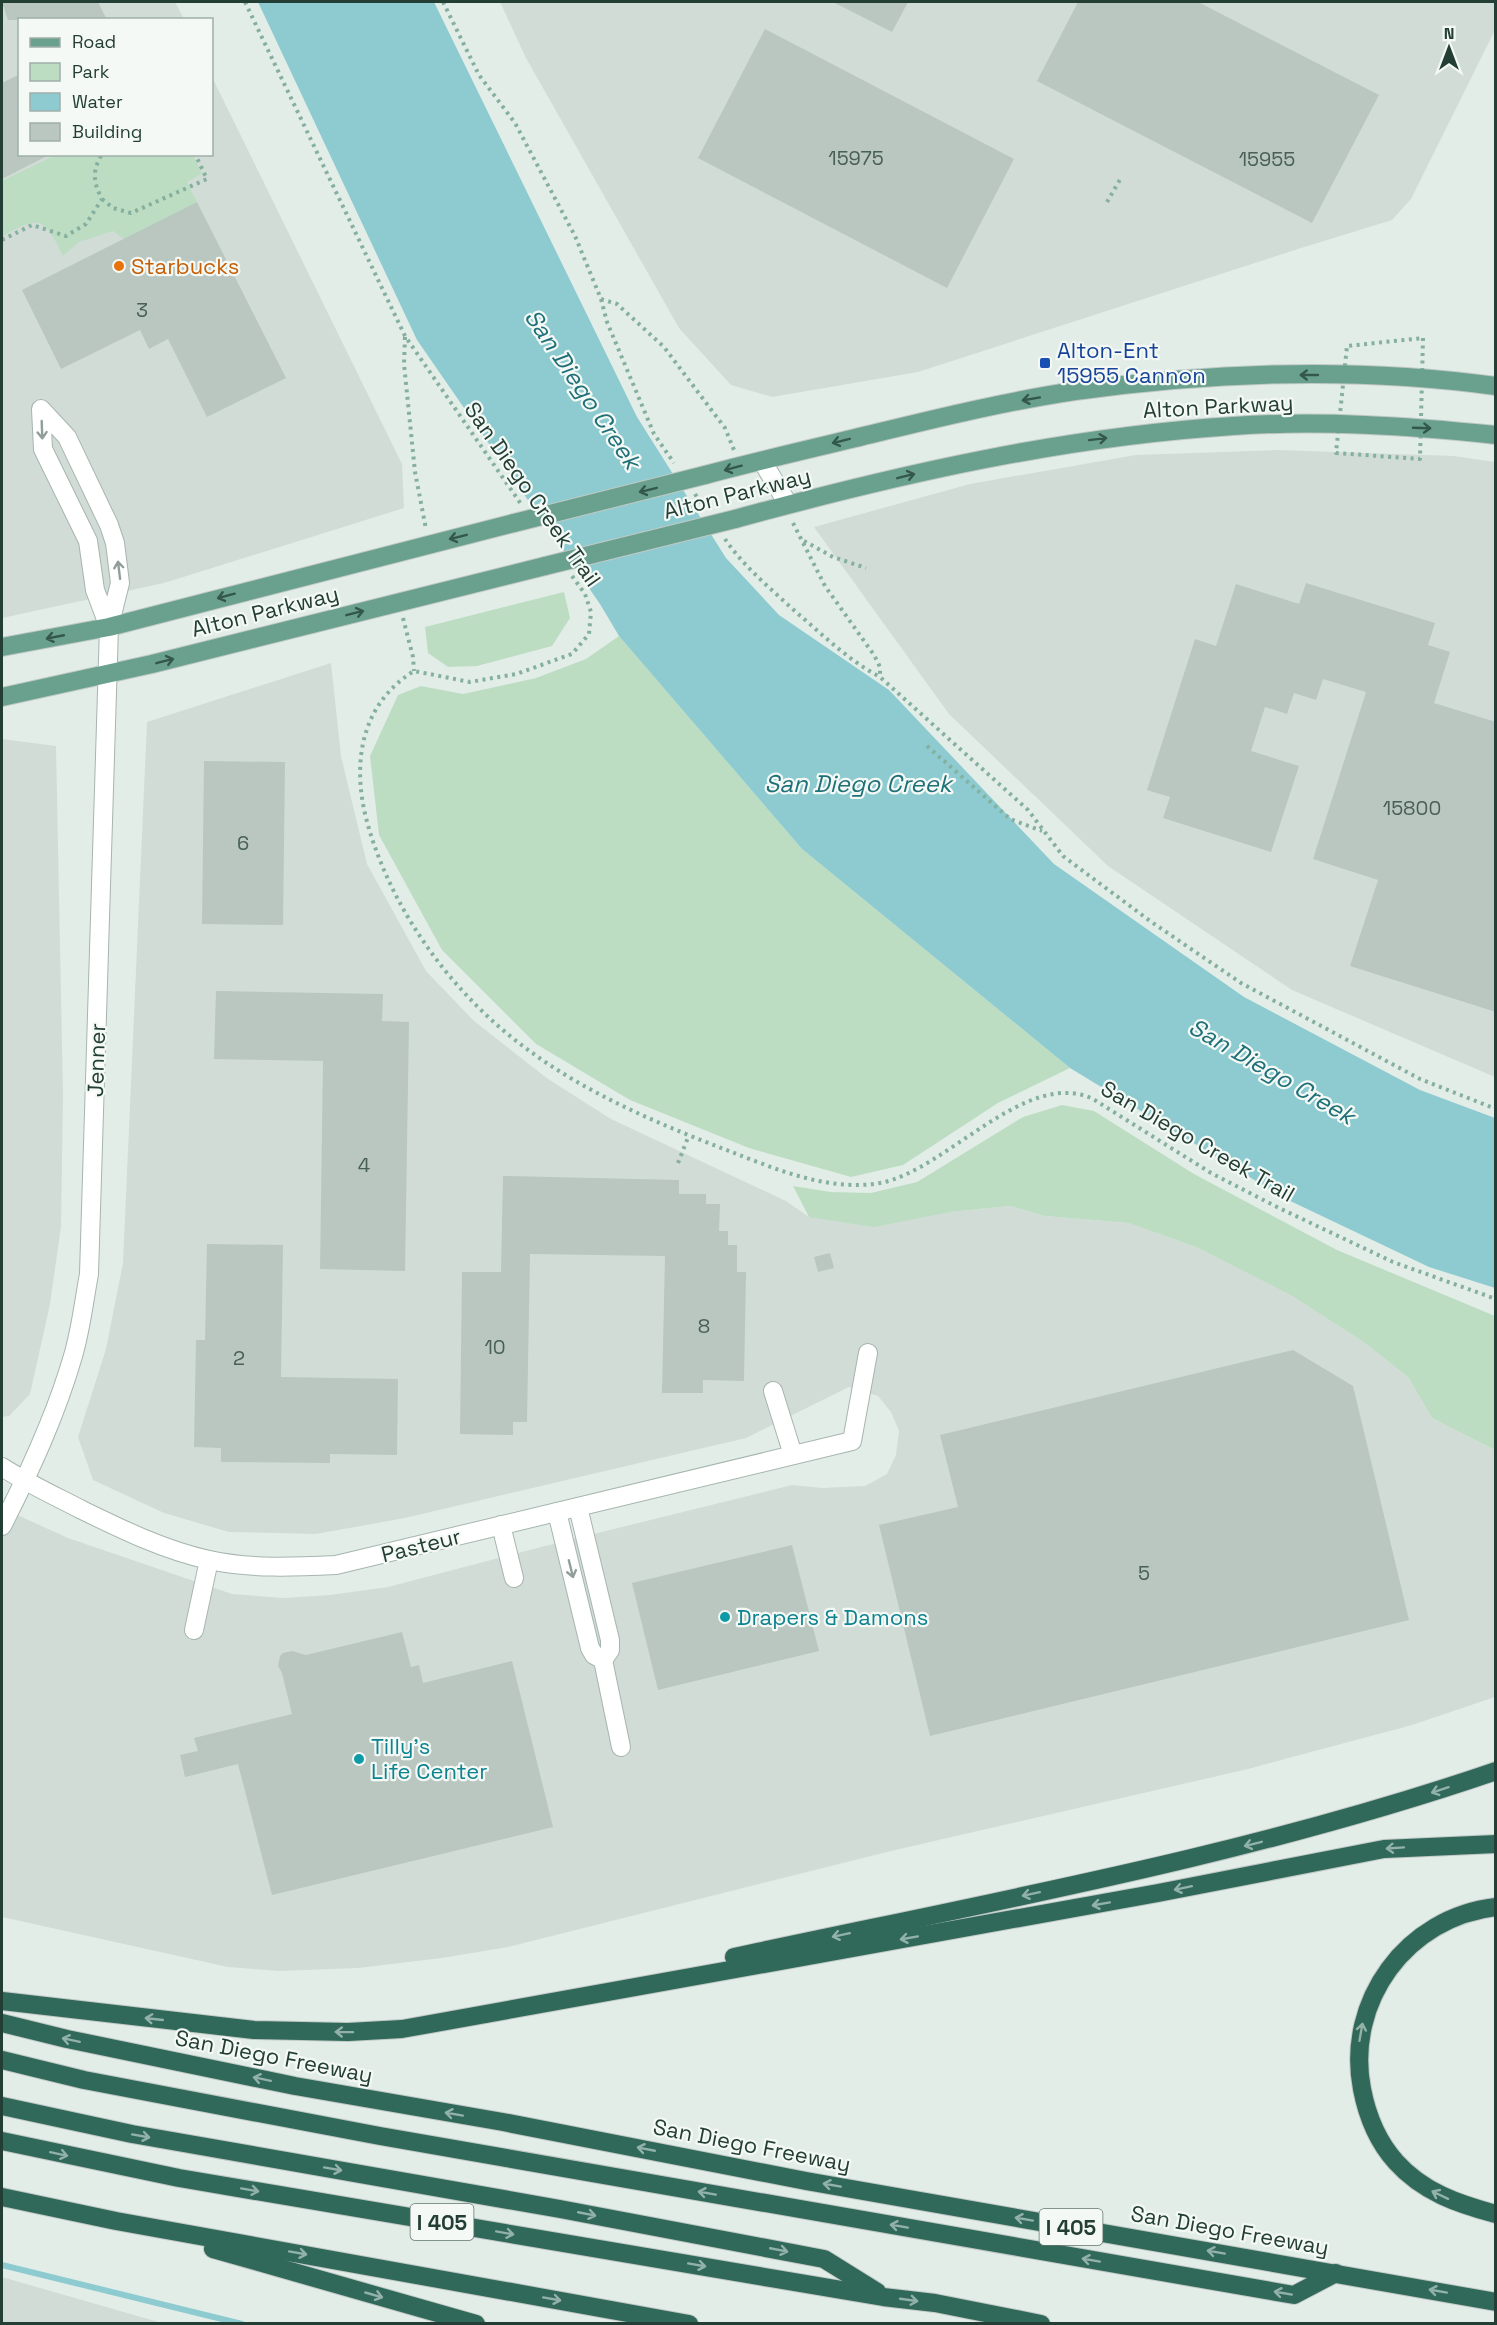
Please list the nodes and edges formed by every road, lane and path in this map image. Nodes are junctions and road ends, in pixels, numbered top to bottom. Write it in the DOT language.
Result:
graph roads {
  1 [pos="245,2"];
  2 [pos="442,2"];
  3 [pos="101,156"];
  4 [pos="196,156"];
  5 [pos="1122,176"];
  6 [pos="102,199"];
  7 [pos="1107,202"];
  8 [pos="575,236"];
  9 [pos="2,240"];
  10 [pos="601,299"];
  11 [pos="405,336"];
  12 [pos="1347,346"];
  13 [pos="1423,379"];
  14 [pos="1496,386"];
  15 [pos="1421,428"];
  16 [pos="1496,435"];
  17 [pos="732,445"];
  18 [pos="1383,457"];
  19 [pos="762,460"];
  20 [pos="788,504"];
  21 [pos="519,516"];
  22 [pos="794,523"];
  23 [pos="803,540"];
  24 [pos="430,544"];
  25 [pos="866,568"];
  26 [pos="572,575"];
  27 [pos="399,602"];
  28 [pos="109,627"];
  29 [pos="2,647"];
  30 [pos="414,670"];
  31 [pos="108,673"];
  32 [pos="2,697"];
  33 [pos="927,746"];
  34 [pos="1042,831"];
  35 [pos="1496,1109"];
  36 [pos="689,1135"];
  37 [pos="678,1163"];
  38 [pos="1496,1299"];
  39 [pos="868,1353"];
  40 [pos="773,1391"];
  41 [pos="794,1455"];
  42 [pos="2,1467"];
  43 [pos="25,1482"];
  44 [pos="578,1507"];
  45 [pos="556,1512"];
  46 [pos="2,1526"];
  47 [pos="501,1526"];
  48 [pos="208,1560"];
  49 [pos="514,1578"];
  50 [pos="194,1630"];
  51 [pos="603,1660"];
  52 [pos="621,1747"];
  53 [pos="1496,1771"];
  54 [pos="1496,1844"];
  55 [pos="1496,1907"];
  56 [pos="2,2001"];
  57 [pos="2,2022"];
  58 [pos="402,2029"];
  59 [pos="2,2060"];
  60 [pos="2,2106"];
  61 [pos="2,2142"];
  62 [pos="2,2197"];
  63 [pos="1496,2214"];
  64 [pos="116,2221"];
  65 [pos="1336,2273"];
  66 [pos="883,2296"];
  67 [pos="1496,2302"];
  68 [pos="476,2324"];
  69 [pos="689,2324"];
  70 [pos="1041,2324"];
  1 -- 11 [label="path, San Diego Creek Trail"];
  2 -- 8 [label="path"];
  3 -- 6 [label="path"];
  4 -- 6 [label="path"];
  5 -- 7 [label="path"];
  6 -- 9 [label="path"];
  10 -- 17 [label="path"];
  11 -- 21 [label="path, San Diego Creek Trail"];
  11 -- 24 [label="path"];
  12 -- 13 [label="path"];
  13 -- 14 [label="main road, Alton Parkway"];
  13 -- 15 [label="path"];
  13 -- 19 [label="main road, Alton Parkway, one-way"];
  15 -- 16 [label="main road, Alton Parkway, one-way"];
  15 -- 18 [label="path"];
  20 -- 15 [label="main road, Alton Parkway, one-way"];
  19 -- 20 [label="street"];
  19 -- 21 [label="main road, Alton Parkway, one-way, bridge"];
  20 -- 27 [label="main road, Alton Parkway, bridge"];
  21 -- 24 [label="main road, Alton Parkway, one-way"];
  22 -- 23 [label="path"];
  23 -- 25 [label="path"];
  23 -- 34 [label="path"];
  24 -- 28 [label="main road, Alton Parkway, one-way"];
  26 -- 30 [label="path, San Diego Creek Trail"];
  27 -- 30 [label="path"];
  31 -- 27 [label="main road, Alton Parkway, one-way"];
  28 -- 28 [label="street, one-way"];
  28 -- 29 [label="main road, Alton Parkway, one-way"];
  28 -- 31 [label="street, Jenner"];
  30 -- 36 [label="path, San Diego Creek Trail"];
  31 -- 32 [label="main road, Alton Parkway"];
  31 -- 43 [label="street, Jenner"];
  33 -- 34 [label="path"];
  34 -- 35 [label="path"];
  36 -- 37 [label="path"];
  36 -- 38 [label="path, San Diego Creek Trail"];
  39 -- 41 [label="street, Pasteur"];
  40 -- 41 [label="street"];
  41 -- 44 [label="street, Pasteur"];
  42 -- 43 [label="street, Pasteur"];
  43 -- 46 [label="street, Jenner"];
  43 -- 48 [label="street, Pasteur"];
  44 -- 45 [label="street, Pasteur"];
  44 -- 51 [label="street"];
  45 -- 47 [label="street, Pasteur"];
  45 -- 51 [label="street, one-way"];
  47 -- 48 [label="street, Pasteur"];
  47 -- 49 [label="street"];
  48 -- 50 [label="street"];
  51 -- 52 [label="street"];
  53 -- 58 [label="highway, one-way"];
  54 -- 58 [label="highway, one-way"];
  63 -- 55 [label="highway, one-way"];
  58 -- 56 [label="highway, one-way"];
  65 -- 57 [label="highway, San Diego Freeway / I 405, one-way"];
  65 -- 59 [label="highway, one-way"];
  60 -- 66 [label="highway, one-way"];
  61 -- 66 [label="highway, I 405, one-way"];
  62 -- 64 [label="highway"];
  64 -- 68 [label="highway, one-way"];
  64 -- 69 [label="highway, one-way"];
  67 -- 65 [label="highway, San Diego Freeway / I 405, one-way"];
  66 -- 70 [label="highway, I 405, one-way"];
}
